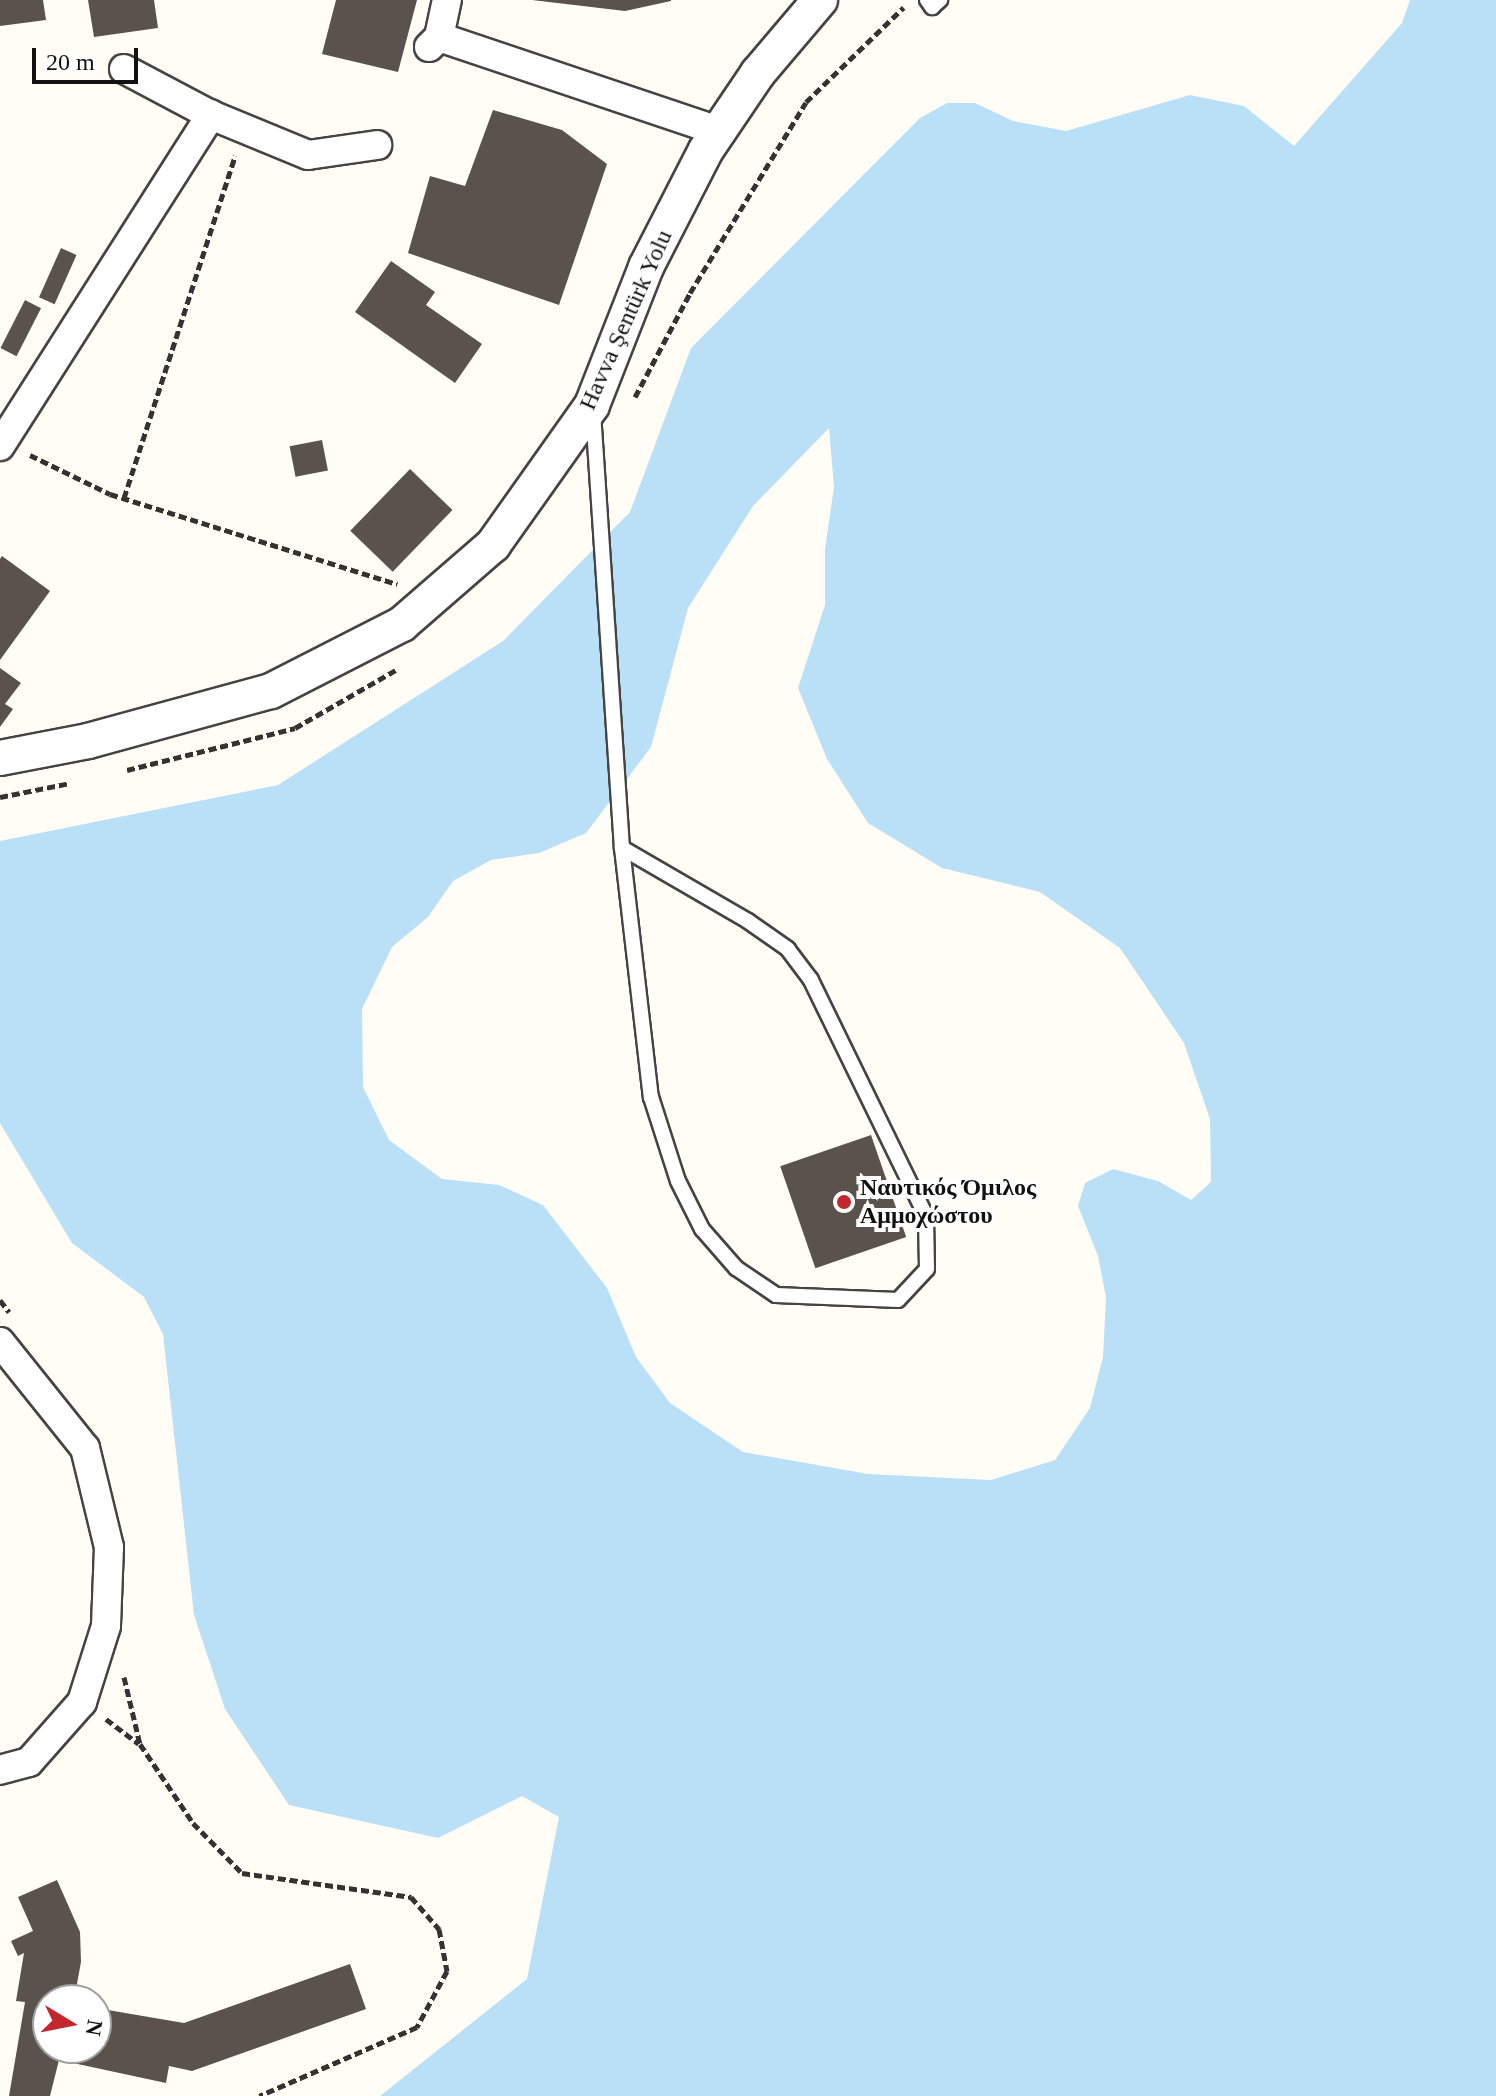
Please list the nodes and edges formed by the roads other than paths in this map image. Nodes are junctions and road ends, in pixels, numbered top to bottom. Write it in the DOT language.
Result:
graph roads {
  1 [pos="447,0"];
  2 [pos="820,0"];
  3 [pos="927,0"];
  4 [pos="940,0"];
  5 [pos="124,69"];
  6 [pos="211,115"];
  7 [pos="721,132"];
  8 [pos="377,145"];
  9 [pos="592,405"];
  10 [pos="2,444"];
  11 [pos="0,758"];
  12 [pos="622,848"];
  13 [pos="9,1333"];
  14 [pos="0,1770"];
  1 -- 7 [label="street"];
  2 -- 7 [label="street, Havva Şentürk Yolu"];
  3 -- 4 [label="lane"];
  5 -- 6 [label="street"];
  6 -- 8 [label="street"];
  6 -- 10 [label="street"];
  7 -- 9 [label="street, Havva Şentürk Yolu"];
  9 -- 11 [label="street, Havva Şentürk Yolu"];
  9 -- 12 [label="lane"];
  12 -- 12 [label="lane"];
  13 -- 14 [label="street"];
}
